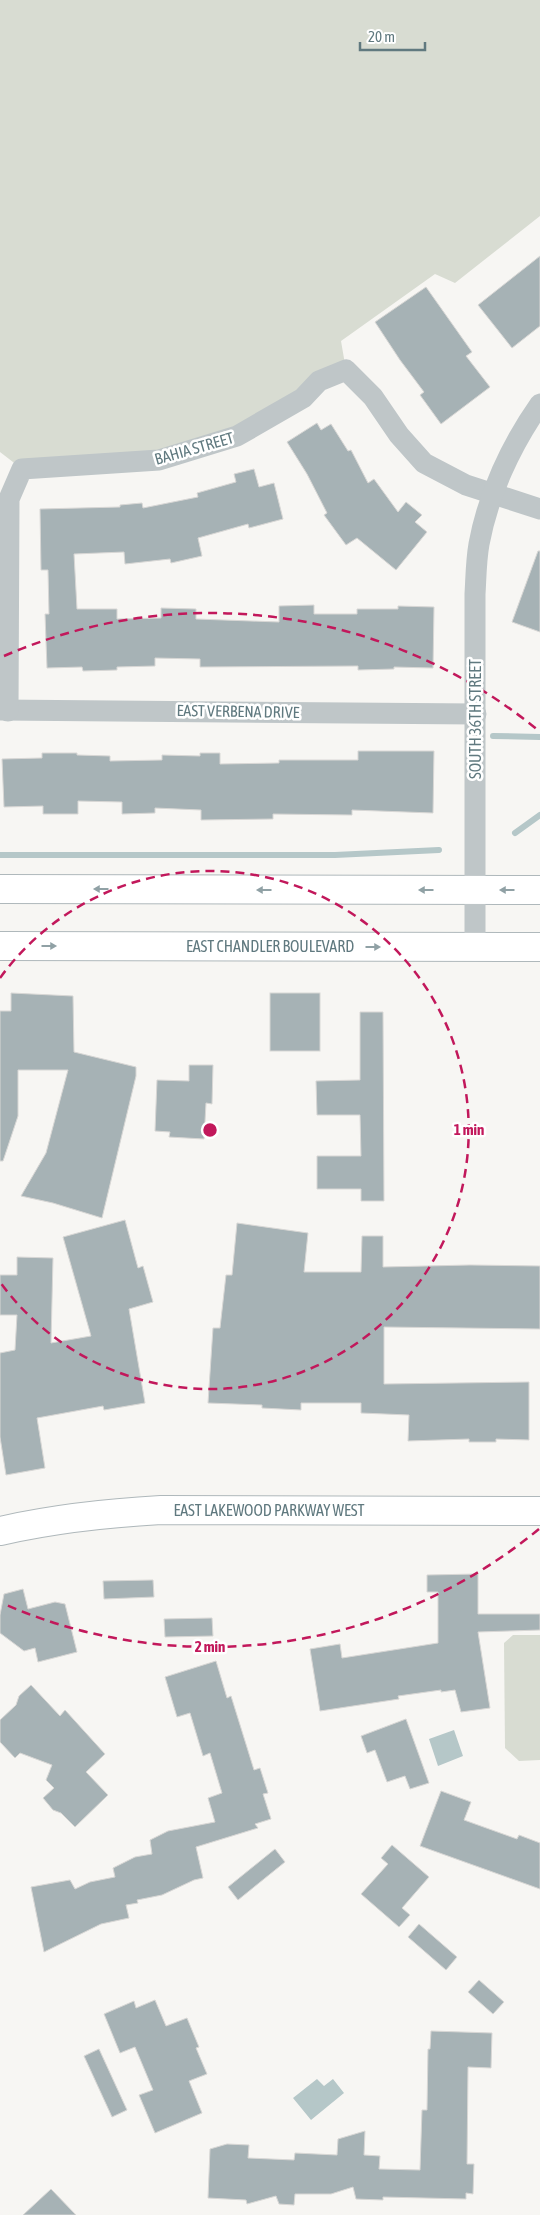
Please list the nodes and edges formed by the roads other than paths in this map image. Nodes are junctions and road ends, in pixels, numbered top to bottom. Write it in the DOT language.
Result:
graph roads {
  1 [pos="540,404"];
  2 [pos="494,493"];
  3 [pos="540,509"];
  4 [pos="4,711"];
  5 [pos="476,714"];
  6 [pos="0,889"];
  7 [pos="475,890"];
  8 [pos="540,890"];
  9 [pos="0,946"];
  10 [pos="475,947"];
  11 [pos="540,947"];
  12 [pos="540,1511"];
  13 [pos="0,1531"];
  1 -- 2 [label="street, SOUTH 36TH STREET"];
  2 -- 3 [label="street"];
  2 -- 4 [label="street, BAHIA STREET"];
  2 -- 5 [label="street, SOUTH 36TH STREET"];
  4 -- 5 [label="street, EAST VERBENA DRIVE"];
  5 -- 7 [label="street, SOUTH 36TH STREET"];
  7 -- 6 [label="main road, one-way"];
  8 -- 7 [label="main road, one-way"];
  7 -- 10 [label="street, SOUTH 36TH STREET"];
  9 -- 10 [label="main road, EAST CHANDLER BOULEVARD, one-way"];
  10 -- 11 [label="main road, EAST CHANDLER BOULEVARD"];
  12 -- 13 [label="main road, EAST LAKEWOOD PARKWAY WEST"];
}
